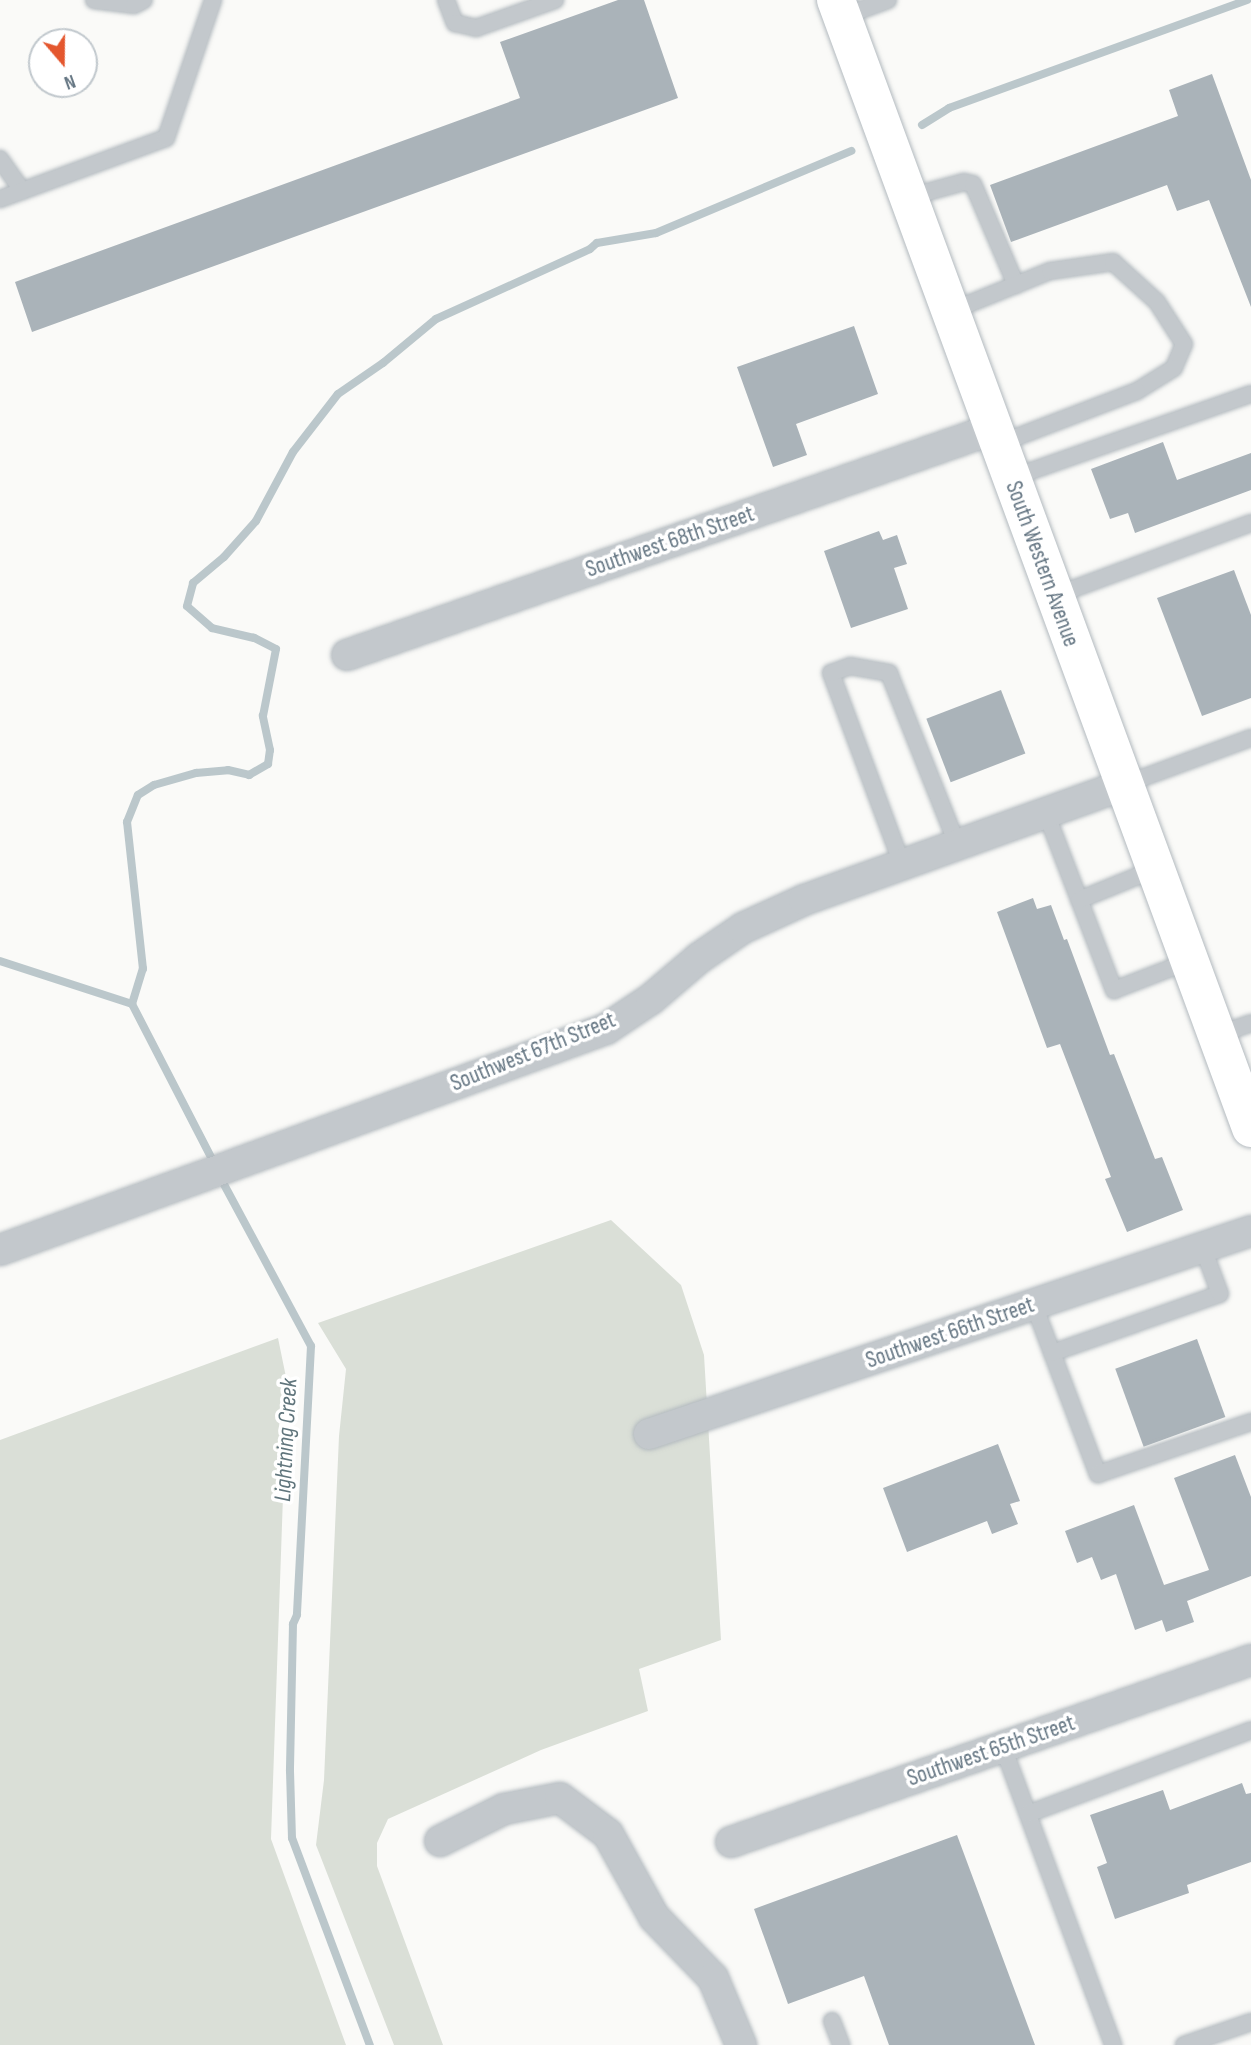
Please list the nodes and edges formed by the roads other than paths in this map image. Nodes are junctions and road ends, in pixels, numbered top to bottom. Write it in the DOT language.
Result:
graph roads {
  1 [pos="94,0"];
  2 [pos="144,0"];
  3 [pos="213,0"];
  4 [pos="446,0"];
  5 [pos="888,0"];
  6 [pos="547,1"];
  7 [pos="839,8"];
  8 [pos="0,159"];
  9 [pos="22,191"];
  10 [pos="908,198"];
  11 [pos="0,199"];
  12 [pos="1016,285"];
  13 [pos="950,311"];
  14 [pos="1251,394"];
  15 [pos="1001,450"];
  16 [pos="1251,523"];
  17 [pos="1054,596"];
  18 [pos="347,655"];
  19 [pos="1251,738"];
  20 [pos="1123,785"];
  21 [pos="1046,813"];
  22 [pos="957,844"];
  23 [pos="902,864"];
  24 [pos="1154,869"];
  25 [pos="1079,900"];
  26 [pos="1189,961"];
  27 [pos="1234,1029"];
  28 [pos="1251,1128"];
  29 [pos="1251,1231"];
  30 [pos="1203,1248"];
  31 [pos="0,1250"];
  32 [pos="1034,1305"];
  33 [pos="1052,1353"];
  34 [pos="1251,1422"];
  35 [pos="649,1434"];
  36 [pos="1251,1660"];
  37 [pos="1251,1730"];
  38 [pos="1003,1747"];
  39 [pos="1028,1814"];
  40 [pos="440,1841"];
  41 [pos="731,1842"];
  42 [pos="832,2021"];
  43 [pos="1251,2022"];
  44 [pos="741,2045"];
  45 [pos="841,2045"];
  46 [pos="1113,2045"];
  47 [pos="1184,2045"];
  1 -- 2 [label="lane"];
  3 -- 9 [label="lane"];
  4 -- 6 [label="lane"];
  5 -- 7 [label="lane"];
  7 -- 10 [label="main road, South Western Avenue"];
  8 -- 9 [label="lane"];
  9 -- 11 [label="lane"];
  10 -- 12 [label="lane"];
  10 -- 13 [label="main road, South Western Avenue"];
  12 -- 13 [label="lane"];
  12 -- 15 [label="lane"];
  13 -- 15 [label="main road, South Western Avenue"];
  14 -- 15 [label="lane"];
  15 -- 17 [label="main road, South Western Avenue"];
  15 -- 18 [label="street, Southwest 68th Street"];
  16 -- 17 [label="lane"];
  17 -- 20 [label="main road, South Western Avenue"];
  19 -- 20 [label="lane"];
  20 -- 21 [label="street, Southwest 67th Street"];
  20 -- 24 [label="main road, South Western Avenue"];
  21 -- 22 [label="street, Southwest 67th Street"];
  21 -- 25 [label="lane"];
  22 -- 23 [label="street, Southwest 67th Street"];
  22 -- 23 [label="lane"];
  23 -- 31 [label="street, Southwest 67th Street"];
  24 -- 25 [label="lane"];
  24 -- 26 [label="main road, South Western Avenue"];
  25 -- 26 [label="lane"];
  26 -- 27 [label="main road, South Western Avenue"];
  27 -- 28 [label="main road, South Western Avenue"];
  29 -- 30 [label="street, Southwest 66th Street"];
  30 -- 32 [label="street, Southwest 66th Street"];
  30 -- 33 [label="lane"];
  32 -- 33 [label="lane"];
  32 -- 35 [label="street, Southwest 66th Street"];
  33 -- 34 [label="lane"];
  36 -- 38 [label="street, Southwest 65th Street"];
  37 -- 39 [label="lane"];
  38 -- 39 [label="lane"];
  38 -- 41 [label="street, Southwest 65th Street"];
  39 -- 46 [label="lane"];
  40 -- 44 [label="street"];
  42 -- 45 [label="lane"];
  43 -- 47 [label="lane"];
}
